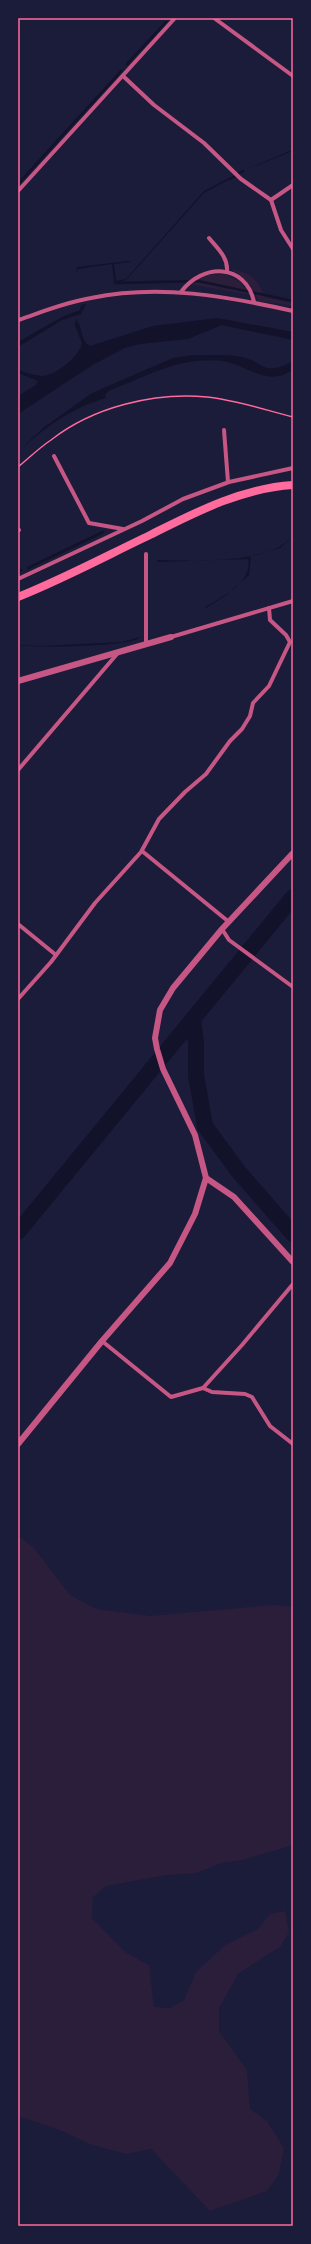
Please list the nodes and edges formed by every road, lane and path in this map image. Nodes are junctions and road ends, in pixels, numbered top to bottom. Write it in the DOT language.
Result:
graph roads {
  1 [pos="214,18"];
  2 [pos="172,19"];
  3 [pos="123,76"];
  4 [pos="293,76"];
  5 [pos="293,185"];
  6 [pos="18,191"];
  7 [pos="271,200"];
  8 [pos="209,238"];
  9 [pos="293,249"];
  10 [pos="227,271"];
  11 [pos="181,292"];
  12 [pos="254,302"];
  13 [pos="293,311"];
  14 [pos="19,321"];
  15 [pos="293,417"];
  16 [pos="224,430"];
  17 [pos="54,456"];
  18 [pos="18,467"];
  19 [pos="293,468"];
  20 [pos="228,482"];
  21 [pos="293,484"];
  22 [pos="124,529"];
  23 [pos="146,554"];
  24 [pos="18,579"];
  25 [pos="18,597"];
  26 [pos="293,601"];
  27 [pos="269,608"];
  28 [pos="171,637"];
  29 [pos="146,643"];
  30 [pos="116,654"];
  31 [pos="18,681"];
  32 [pos="18,770"];
  33 [pos="142,851"];
  34 [pos="293,853"];
  35 [pos="229,922"];
  36 [pos="18,924"];
  37 [pos="222,929"];
  38 [pos="56,954"];
  39 [pos="293,987"];
  40 [pos="18,999"];
  41 [pos="206,1178"];
  42 [pos="293,1262"];
  43 [pos="293,1284"];
  44 [pos="102,1341"];
  45 [pos="203,1388"];
  46 [pos="18,1444"];
  47 [pos="293,1444"];
  1 -- 4 [label="street"];
  2 -- 3 [label="street"];
  3 -- 6 [label="street"];
  3 -- 7 [label="street"];
  5 -- 7 [label="street"];
  7 -- 9 [label="street"];
  8 -- 10 [label="street"];
  10 -- 11 [label="street"];
  10 -- 12 [label="street"];
  11 -- 12 [label="street"];
  11 -- 14 [label="street"];
  12 -- 13 [label="street"];
  15 -- 18 [label="path"];
  16 -- 20 [label="street"];
  17 -- 22 [label="street"];
  19 -- 20 [label="street"];
  20 -- 22 [label="street"];
  21 -- 25 [label="main road"];
  22 -- 24 [label="street"];
  23 -- 29 [label="street"];
  26 -- 27 [label="street"];
  27 -- 28 [label="street"];
  27 -- 33 [label="street"];
  28 -- 29 [label="street"];
  29 -- 30 [label="street"];
  30 -- 31 [label="street"];
  30 -- 32 [label="street"];
  33 -- 35 [label="street"];
  33 -- 38 [label="street"];
  34 -- 35 [label="street"];
  35 -- 37 [label="street"];
  36 -- 38 [label="street"];
  37 -- 39 [label="street"];
  37 -- 41 [label="street"];
  38 -- 40 [label="street"];
  41 -- 42 [label="street"];
  41 -- 44 [label="street"];
  43 -- 45 [label="street"];
  44 -- 45 [label="street"];
  44 -- 46 [label="street"];
  45 -- 47 [label="street"];
}
